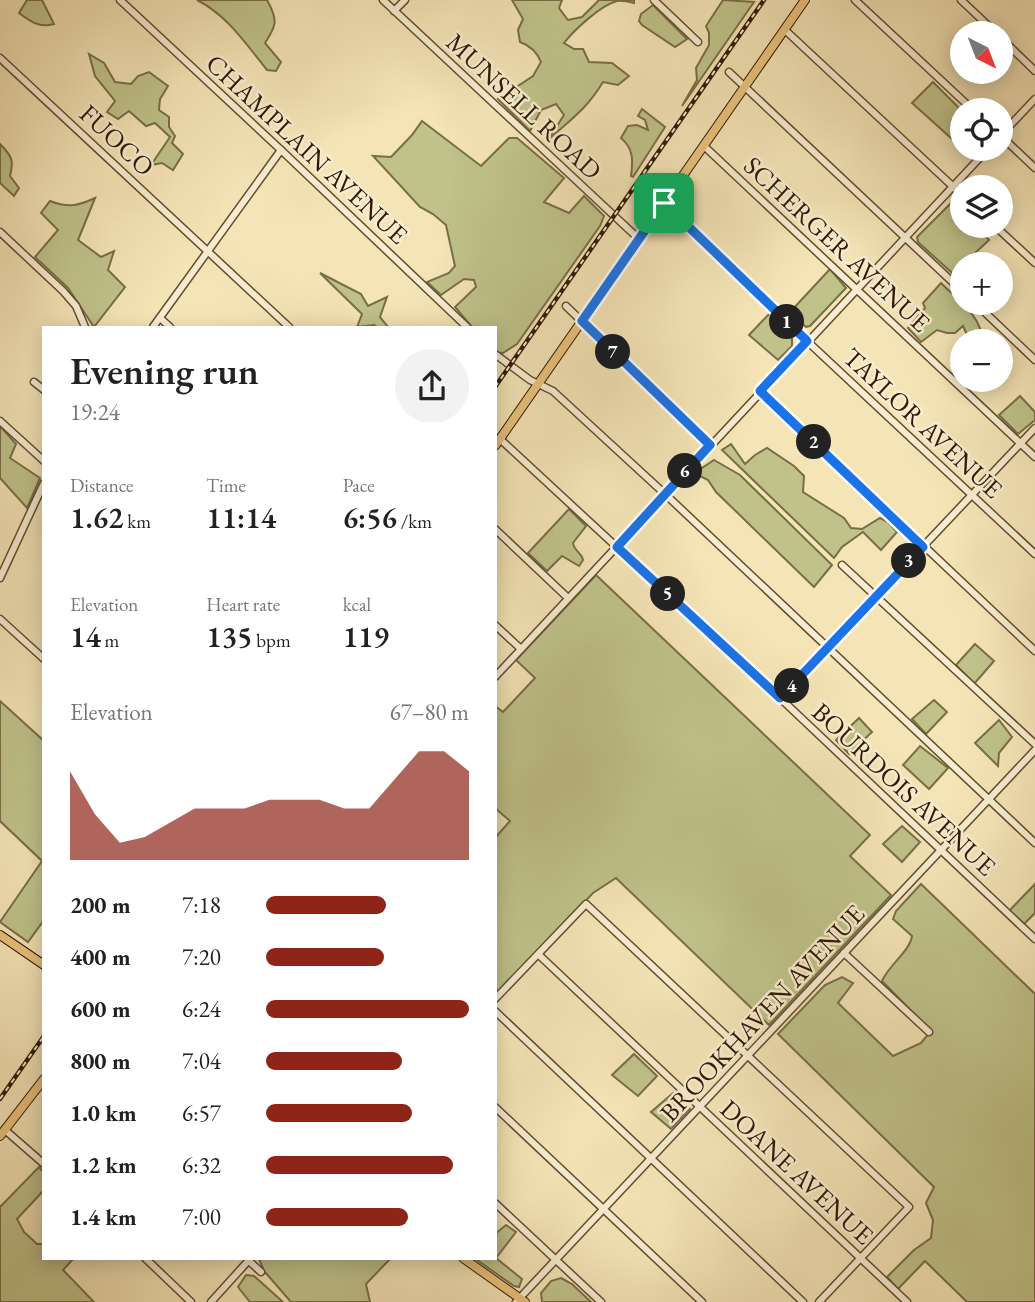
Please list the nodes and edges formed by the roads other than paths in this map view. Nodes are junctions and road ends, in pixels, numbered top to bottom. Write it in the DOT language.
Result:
graph roads {
  1 [pos="120,0"];
  2 [pos="383,0"];
  3 [pos="405,0"];
  4 [pos="654,0"];
  5 [pos="805,0"];
  6 [pos="855,0"];
  7 [pos="961,0"];
  8 [pos="394,11"];
  9 [pos="983,21"];
  10 [pos="785,30"];
  11 [pos="698,41"];
  12 [pos="1013,50"];
  13 [pos="0,58"];
  14 [pos="1035,71"];
  15 [pos="729,72"];
  16 [pos="745,86"];
  17 [pos="960,98"];
  18 [pos="1035,99"];
  19 [pos="1013,122"];
  20 [pos="704,146"];
  21 [pos="1013,147"];
  22 [pos="281,150"];
  23 [pos="977,161"];
  24 [pos="1035,168"];
  25 [pos="963,175"];
  26 [pos="950,183"];
  27 [pos="950,189"];
  28 [pos="664,203"];
  29 [pos="0,232"];
  30 [pos="905,236"];
  31 [pos="1008,238"];
  32 [pos="639,239"];
  33 [pos="208,251"];
  34 [pos="1035,264"];
  35 [pos="950,279"];
  36 [pos="856,289"];
  37 [pos="565,306"];
  38 [pos="988,315"];
  39 [pos="160,318"];
  40 [pos="582,321"];
  41 [pos="85,326"];
  42 [pos="154,326"];
  43 [pos="169,326"];
  44 [pos="288,326"];
  45 [pos="466,326"];
  46 [pos="807,341"];
  47 [pos="497,355"];
  48 [pos="1035,360"];
  49 [pos="34,382"];
  50 [pos="539,384"];
  51 [pos="42,388"];
  52 [pos="760,391"];
  53 [pos="0,421"];
  54 [pos="1035,428"];
  55 [pos="498,443"];
  56 [pos="1021,443"];
  57 [pos="710,445"];
  58 [pos="1035,457"];
  59 [pos="42,459"];
  60 [pos="42,493"];
  61 [pos="665,494"];
  62 [pos="972,495"];
  63 [pos="497,531"];
  64 [pos="617,547"];
  65 [pos="923,547"];
  66 [pos="1035,554"];
  67 [pos="842,565"];
  68 [pos="0,578"];
  69 [pos="876,597"];
  70 [pos="568,598"];
  71 [pos="0,619"];
  72 [pos="497,627"];
  73 [pos="828,647"];
  74 [pos="521,649"];
  75 [pos="1035,651"];
  76 [pos="42,657"];
  77 [pos="497,675"];
  78 [pos="780,698"];
  79 [pos="1035,744"];
  80 [pos="1035,750"];
  81 [pos="988,800"];
  82 [pos="1035,843"];
  83 [pos="941,850"];
  84 [pos="1,937"];
  85 [pos="1035,939"];
  86 [pos="844,953"];
  87 [pos="539,955"];
  88 [pos="42,964"];
  89 [pos="497,997"];
  90 [pos="497,1012"];
  91 [pos="929,1032"];
  92 [pos="749,1055"];
  93 [pos="42,1082"];
  94 [pos="699,1107"];
  95 [pos="497,1109"];
  96 [pos="2,1133"];
  97 [pos="652,1158"];
  98 [pos="41,1161"];
  99 [pos="497,1205"];
  100 [pos="604,1209"];
  101 [pos="861,1258"];
  102 [pos="556,1259"];
  103 [pos="147,1260"];
  104 [pos="247,1260"];
  105 [pos="249,1260"];
  106 [pos="466,1260"];
  107 [pos="261,1272"];
  108 [pos="520,1301"];
  109 [pos="191,1302"];
  110 [pos="211,1302"];
  111 [pos="601,1302"];
  112 [pos="702,1302"];
  113 [pos="803,1302"];
  114 [pos="819,1302"];
  115 [pos="907,1302"];
  1 -- 22 [label="street, CHAMPLAIN AVENUE"];
  2 -- 8 [label="street, MUNSELL ROAD"];
  3 -- 8 [label="street"];
  4 -- 11 [label="street"];
  5 -- 10 [label="main road"];
  6 -- 17 [label="street"];
  7 -- 9 [label="street"];
  8 -- 32 [label="street, MUNSELL ROAD"];
  10 -- 16 [label="main road"];
  10 -- 26 [label="street"];
  12 -- 14 [label="street"];
  13 -- 33 [label="street, FUOCO"];
  15 -- 16 [label="street"];
  16 -- 20 [label="main road"];
  16 -- 30 [label="street"];
  18 -- 19 [label="street"];
  20 -- 28 [label="main road"];
  20 -- 36 [label="street, SCHERGER AVENUE"];
  21 -- 24 [label="street"];
  22 -- 33 [label="street"];
  22 -- 45 [label="street, CHAMPLAIN AVENUE"];
  23 -- 25 [label="street"];
  27 -- 30 [label="street"];
  28 -- 32 [label="main road"];
  28 -- 46 [label="street, TAYLOR AVENUE"];
  29 -- 41 [label="street"];
  30 -- 35 [label="street"];
  30 -- 36 [label="street"];
  31 -- 34 [label="street"];
  32 -- 40 [label="main road"];
  33 -- 39 [label="street"];
  33 -- 44 [label="street, FUOCO"];
  36 -- 46 [label="street"];
  36 -- 56 [label="street, SCHERGER AVENUE"];
  37 -- 40 [label="street"];
  38 -- 48 [label="street"];
  39 -- 42 [label="street"];
  39 -- 43 [label="street"];
  40 -- 50 [label="main road"];
  40 -- 57 [label="street"];
  46 -- 52 [label="street"];
  46 -- 62 [label="street, TAYLOR AVENUE"];
  47 -- 50 [label="street"];
  49 -- 51 [label="street"];
  50 -- 55 [label="main road"];
  50 -- 61 [label="street"];
  52 -- 57 [label="street"];
  52 -- 65 [label="street"];
  53 -- 59 [label="street"];
  54 -- 56 [label="street"];
  55 -- 64 [label="street, BOURDOIS AVENUE"];
  56 -- 58 [label="street, SCHERGER AVENUE"];
  56 -- 62 [label="street"];
  57 -- 61 [label="street"];
  60 -- 68 [label="street"];
  61 -- 64 [label="street"];
  61 -- 73 [label="street"];
  62 -- 65 [label="street"];
  62 -- 66 [label="street, TAYLOR AVENUE"];
  63 -- 70 [label="street"];
  64 -- 70 [label="street"];
  64 -- 78 [label="street, BOURDOIS AVENUE"];
  65 -- 69 [label="street"];
  65 -- 75 [label="street"];
  67 -- 69 [label="street"];
  69 -- 73 [label="street"];
  69 -- 79 [label="street"];
  70 -- 74 [label="street"];
  71 -- 76 [label="street"];
  72 -- 74 [label="street"];
  73 -- 78 [label="street"];
  73 -- 81 [label="street"];
  74 -- 77 [label="street"];
  78 -- 83 [label="street, BOURDOIS AVENUE"];
  80 -- 81 [label="street, BROOKHAVEN AVENUE"];
  81 -- 82 [label="street"];
  81 -- 83 [label="street, BROOKHAVEN AVENUE"];
  83 -- 85 [label="street, BOURDOIS AVENUE"];
  83 -- 86 [label="street, BROOKHAVEN AVENUE"];
  84 -- 88 [label="main road"];
  86 -- 91 [label="street"];
  86 -- 92 [label="street, BROOKHAVEN AVENUE"];
  87 -- 89 [label="street"];
  87 -- 92 [label="street"];
  87 -- 94 [label="street, DOANE AVENUE"];
  90 -- 97 [label="street"];
  92 -- 94 [label="street, BROOKHAVEN AVENUE"];
  92 -- 101 [label="street"];
  93 -- 96 [label="main road"];
  94 -- 97 [label="street, BROOKHAVEN AVENUE"];
  94 -- 101 [label="street, DOANE AVENUE"];
  95 -- 100 [label="street"];
  96 -- 98 [label="street"];
  97 -- 100 [label="street, BROOKHAVEN AVENUE"];
  97 -- 113 [label="street"];
  99 -- 102 [label="street"];
  100 -- 102 [label="street, BROOKHAVEN AVENUE"];
  100 -- 112 [label="street"];
  101 -- 114 [label="street"];
  101 -- 115 [label="street, DOANE AVENUE"];
  102 -- 108 [label="street, BROOKHAVEN AVENUE"];
  102 -- 111 [label="street"];
  103 -- 109 [label="street"];
  104 -- 110 [label="street"];
  105 -- 107 [label="street"];
  106 -- 108 [label="main road"];
}
